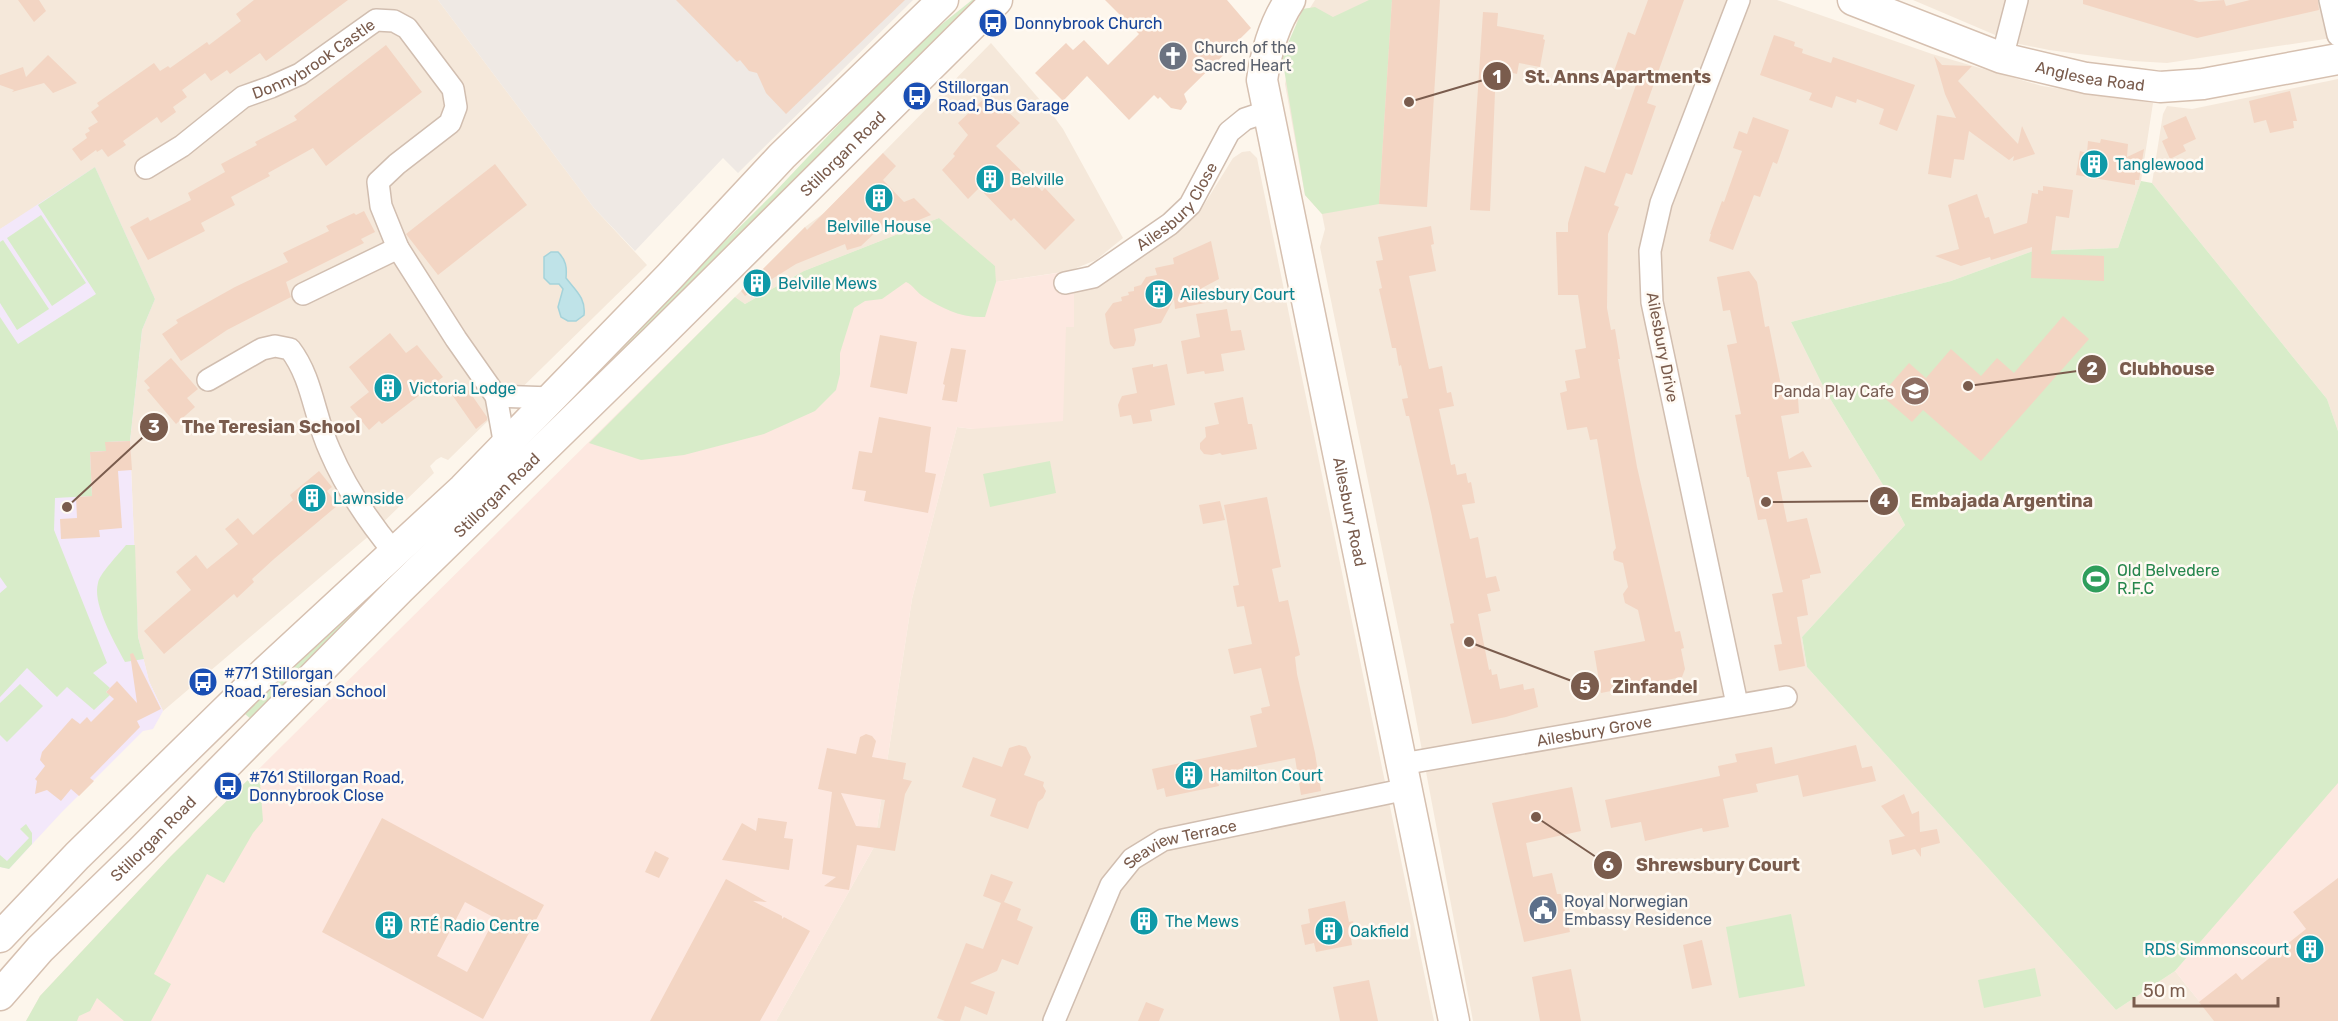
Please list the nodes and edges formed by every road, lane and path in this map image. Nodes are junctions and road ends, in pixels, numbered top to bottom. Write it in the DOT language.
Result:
graph roads {
  1 [pos="943,0"];
  2 [pos="997,0"];
  3 [pos="1739,0"];
  4 [pos="1853,0"];
  5 [pos="2017,0"];
  6 [pos="2330,0"];
  7 [pos="1286,2"];
  8 [pos="2338,35"];
  9 [pos="2002,58"];
  10 [pos="2338,59"];
  11 [pos="1269,111"];
  12 [pos="146,168"];
  13 [pos="398,248"];
  14 [pos="1065,283"];
  15 [pos="303,294"];
  16 [pos="208,380"];
  17 [pos="496,396"];
  18 [pos="552,398"];
  19 [pos="505,446"];
  20 [pos="394,552"];
  21 [pos="1786,696"];
  22 [pos="1737,704"];
  23 [pos="1404,777"];
  24 [pos="0,938"];
  25 [pos="0,995"];
  26 [pos="1054,1021"];
  27 [pos="1454,1021"];
  1 -- 18 [label="main road, Stillorgan Road"];
  2 -- 25 [label="main road, Stillorgan Road"];
  3 -- 22 [label="street, Ailesbury Drive"];
  4 -- 9 [label="main road, Anglesea Road"];
  5 -- 9 [label="street"];
  6 -- 8 [label="street"];
  7 -- 11 [label="main road, Ailesbury Road"];
  9 -- 10 [label="main road, Anglesea Road"];
  11 -- 14 [label="street, Ailesbury Close"];
  11 -- 23 [label="main road, Ailesbury Road"];
  12 -- 13 [label="street, Donnybrook Castle"];
  13 -- 15 [label="street"];
  13 -- 17 [label="street, Donnybrook Castle"];
  16 -- 20 [label="street"];
  17 -- 18 [label="street"];
  17 -- 19 [label="street, Donnybrook Castle"];
  18 -- 19 [label="main road, Stillorgan Road"];
  19 -- 20 [label="main road, Stillorgan Road"];
  20 -- 24 [label="main road, Stillorgan Road"];
  21 -- 22 [label="street, Ailesbury Grove"];
  22 -- 23 [label="street, Ailesbury Grove"];
  23 -- 26 [label="street, Seaview Terrace"];
  23 -- 27 [label="main road, Ailesbury Road"];
}
